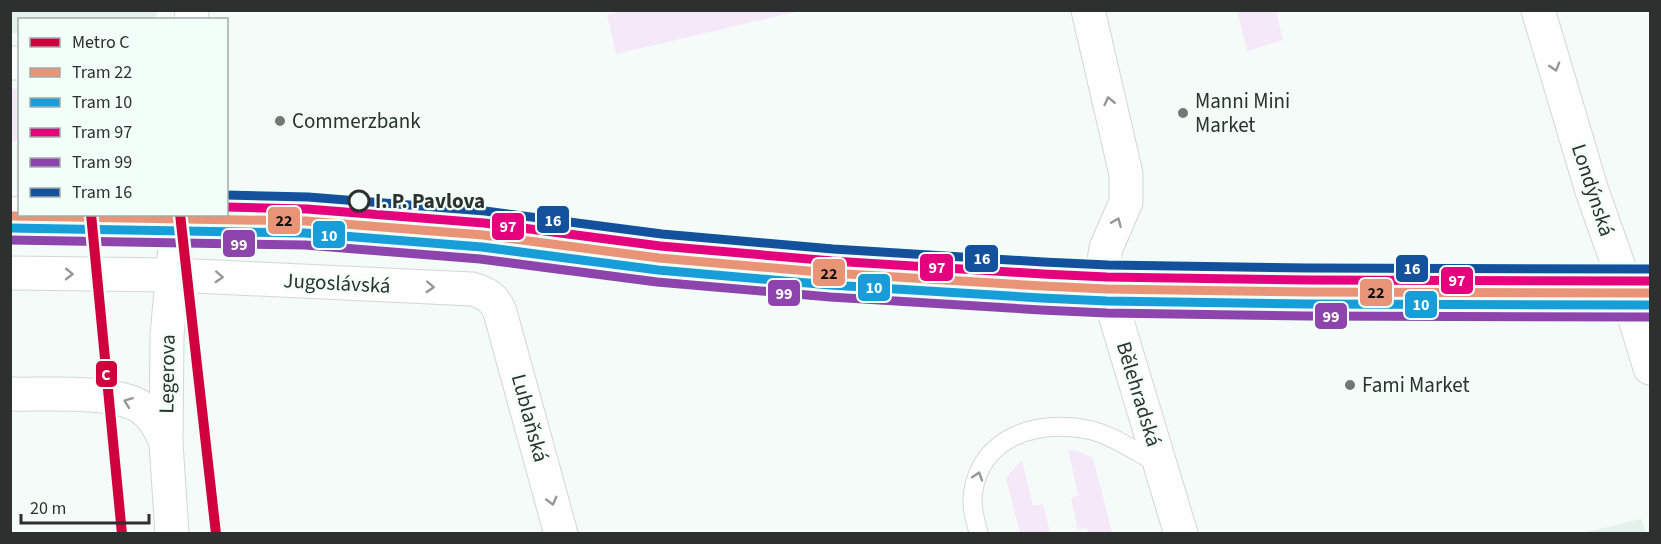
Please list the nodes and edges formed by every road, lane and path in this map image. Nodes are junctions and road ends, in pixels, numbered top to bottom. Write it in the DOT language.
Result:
graph roads {
  1 [pos="1088,10"];
  2 [pos="1538,10"];
  3 [pos="228,209"];
  4 [pos="178,216"];
  5 [pos="10,273"];
  6 [pos="173,275"];
  7 [pos="1104,278"];
  8 [pos="1637,282"];
  9 [pos="497,304"];
  10 [pos="1650,368"];
  11 [pos="10,394"];
  12 [pos="166,443"];
  13 [pos="1160,464"];
  14 [pos="172,534"];
  15 [pos="561,534"];
  16 [pos="979,534"];
  17 [pos="1181,534"];
  7 -- 1 [label="street, Bělehradská, one-way"];
  2 -- 8 [label="street, Londýnská, one-way"];
  3 -- 7 [label="lane"];
  4 -- 6 [label="street, Legerova"];
  5 -- 6 [label="street, Jugoslávská, one-way"];
  6 -- 9 [label="street, Jugoslávská, one-way"];
  6 -- 12 [label="street, Legerova"];
  7 -- 8 [label="street"];
  7 -- 13 [label="street, Bělehradská"];
  8 -- 10 [label="street, Londýnská"];
  9 -- 15 [label="street, Lublaňská, one-way"];
  12 -- 11 [label="street, one-way"];
  12 -- 14 [label="street, Legerova"];
  16 -- 13 [label="lane, one-way"];
  13 -- 17 [label="street, Bělehradská"];
}
